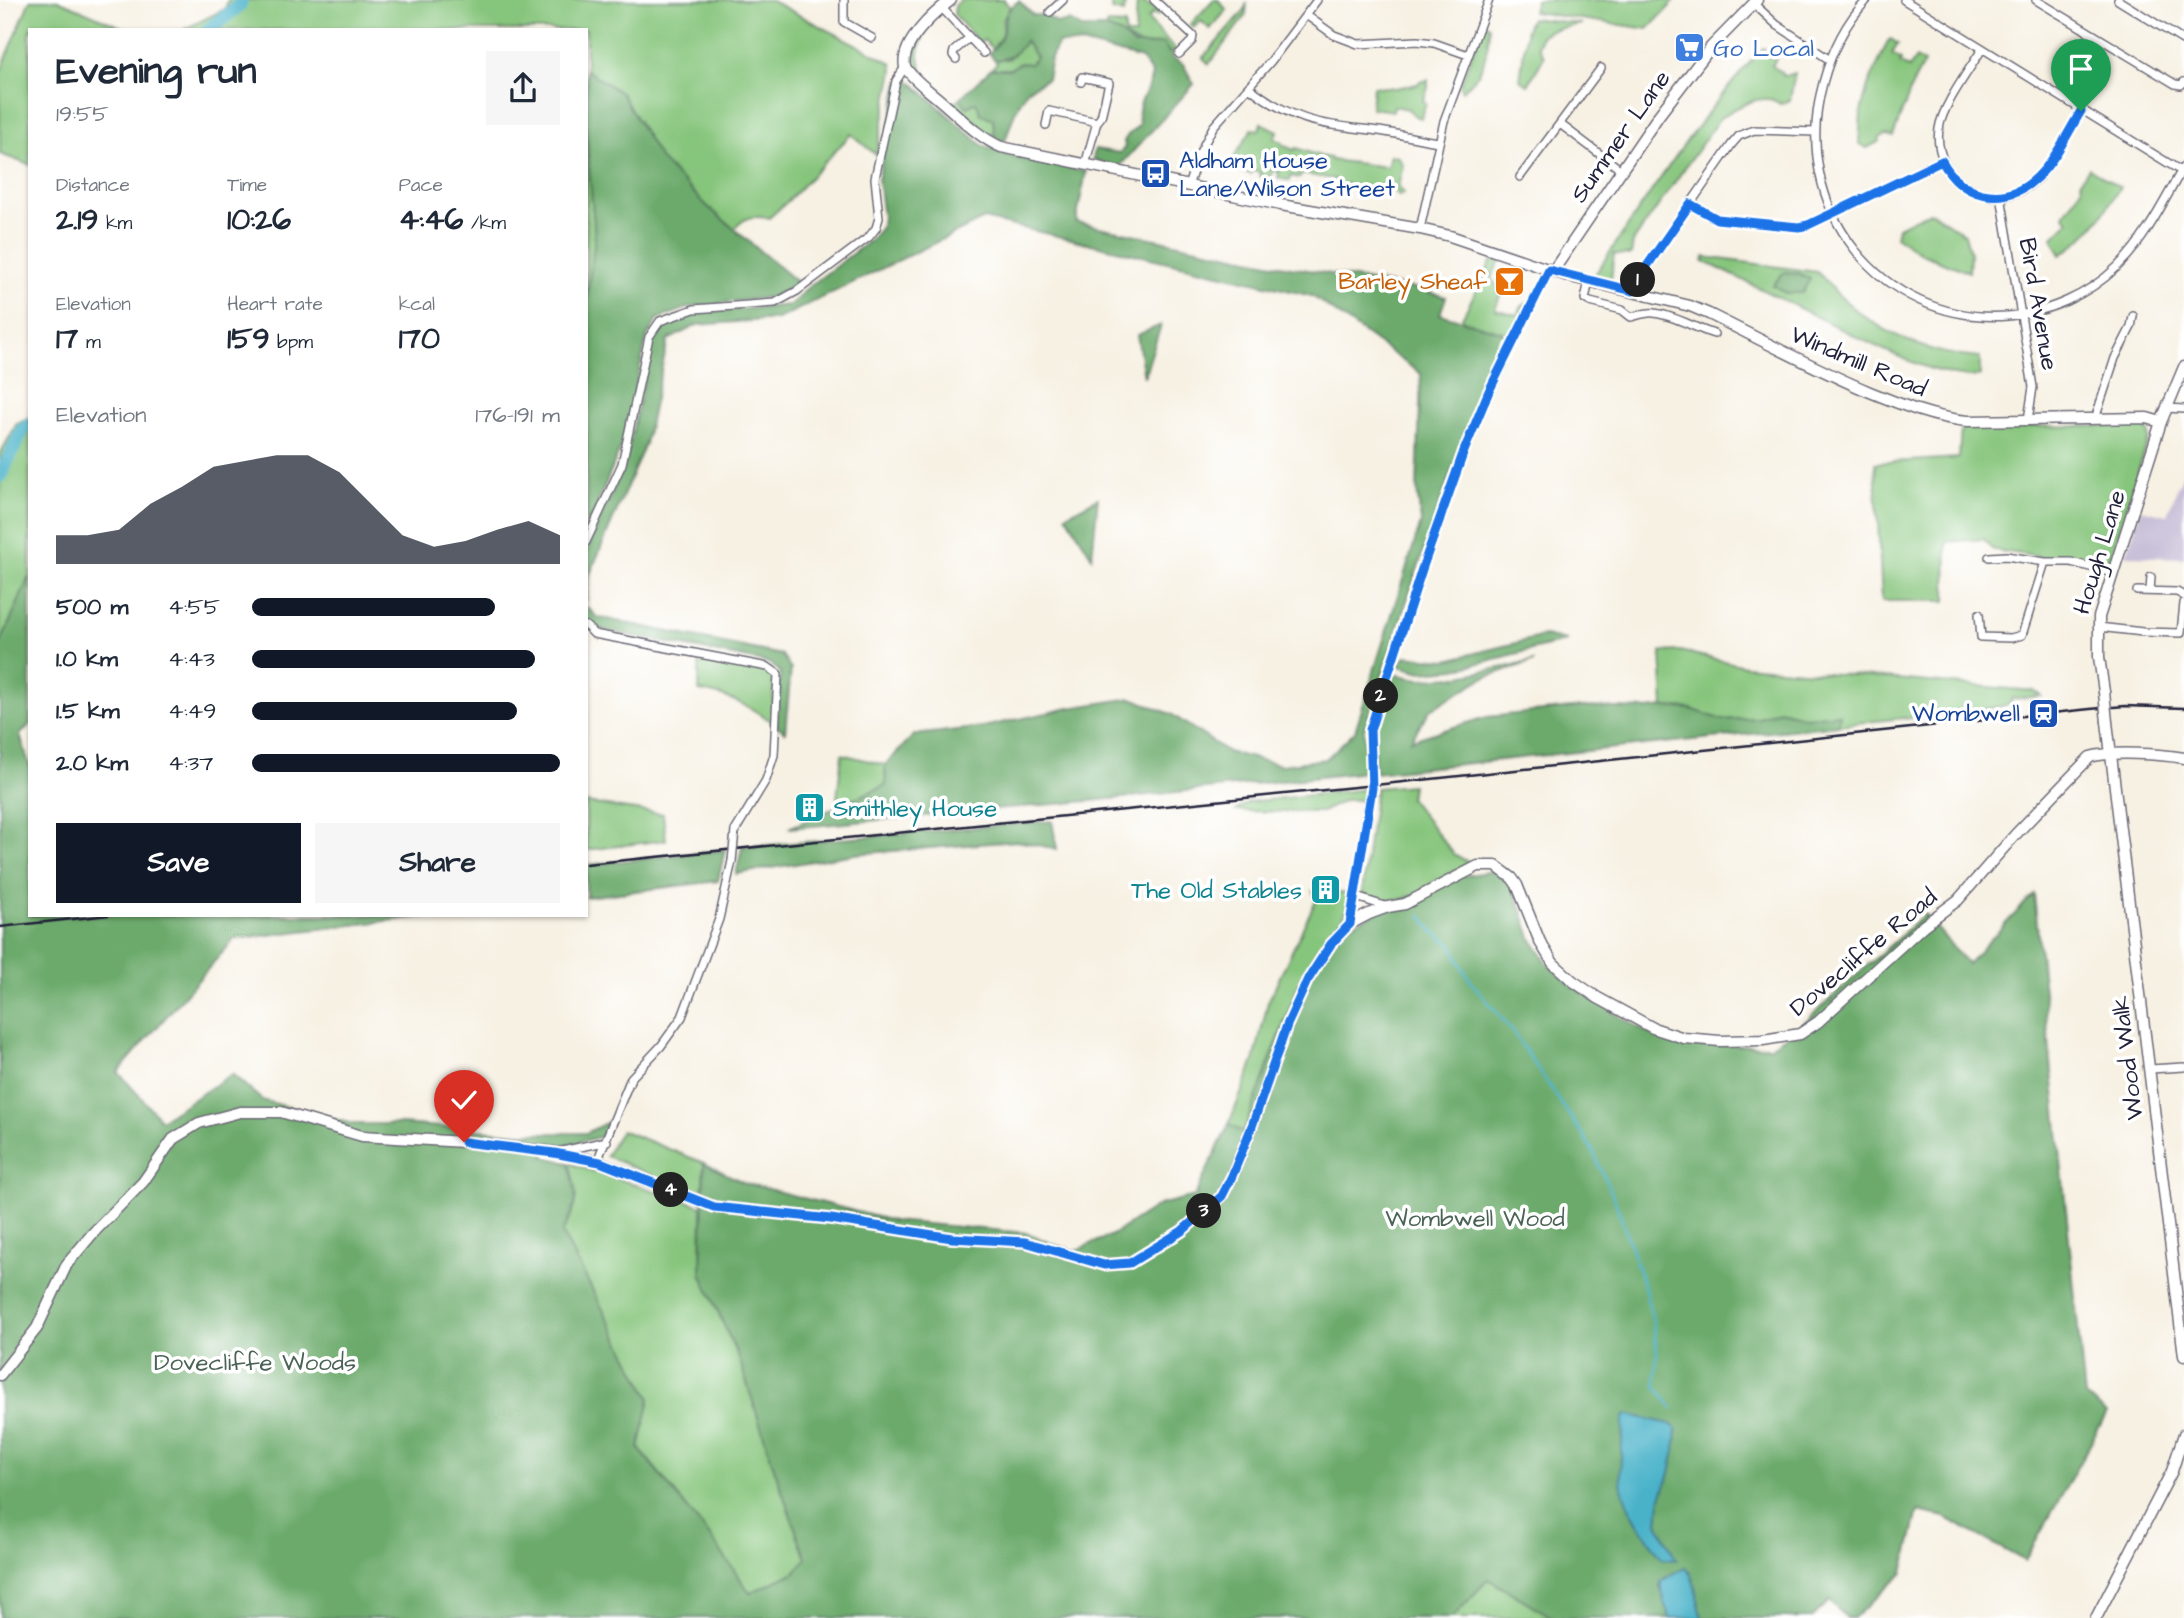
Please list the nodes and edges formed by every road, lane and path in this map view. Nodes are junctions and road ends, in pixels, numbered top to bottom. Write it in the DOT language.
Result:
graph roads {
  1 [pos="844,0"];
  2 [pos="951,0"];
  3 [pos="1063,0"];
  4 [pos="1154,0"];
  5 [pos="1316,0"];
  6 [pos="1489,0"];
  7 [pos="1867,0"];
  8 [pos="1904,0"];
  9 [pos="2036,0"];
  10 [pos="2118,0"];
  11 [pos="1755,2"];
  12 [pos="942,7"];
  13 [pos="1050,12"];
  14 [pos="1306,15"];
  15 [pos="1200,29"];
  16 [pos="1193,36"];
  17 [pos="872,38"];
  18 [pos="969,38"];
  19 [pos="2184,41"];
  20 [pos="1982,49"];
  21 [pos="984,53"];
  22 [pos="1180,54"];
  23 [pos="1468,55"];
  24 [pos="956,59"];
  25 [pos="1830,60"];
  26 [pos="905,67"];
  27 [pos="1601,68"];
  28 [pos="1081,82"];
  29 [pos="2184,82"];
  30 [pos="1249,86"];
  31 [pos="2081,111"];
  32 [pos="1097,122"];
  33 [pos="1560,124"];
  34 [pos="1046,125"];
  35 [pos="1815,132"];
  36 [pos="1438,142"];
  37 [pos="1942,161"];
  38 [pos="1086,165"];
  39 [pos="2182,169"];
  40 [pos="1621,170"];
  41 [pos="1520,177"];
  42 [pos="1188,186"];
  43 [pos="2001,195"];
  44 [pos="1690,204"];
  45 [pos="1831,214"];
  46 [pos="1420,229"];
  47 [pos="1551,270"];
  48 [pos="1589,281"];
  49 [pos="1633,291"];
  50 [pos="2022,315"];
  51 [pos="2133,316"];
  52 [pos="1714,334"];
  53 [pos="2184,367"];
  54 [pos="2166,408"];
  55 [pos="2184,409"];
  56 [pos="2095,419"];
  57 [pos="2028,420"];
  58 [pos="2161,422"];
  59 [pos="588,538"];
  60 [pos="1989,556"];
  61 [pos="2045,562"];
  62 [pos="2113,573"];
  63 [pos="2151,577"];
  64 [pos="2150,591"];
  65 [pos="2137,592"];
  66 [pos="2184,596"];
  67 [pos="2184,603"];
  68 [pos="1979,614"];
  69 [pos="2098,627"];
  70 [pos="588,628"];
  71 [pos="2182,633"];
  72 [pos="2112,755"];
  73 [pos="2184,758"];
  74 [pos="1356,897"];
  75 [pos="1388,907"];
  76 [pos="1350,924"];
  77 [pos="2184,1067"];
  78 [pos="2150,1069"];
  79 [pos="607,1140"];
  80 [pos="554,1153"];
  81 [pos="600,1162"];
  82 [pos="2184,1356"];
  83 [pos="0,1376"];
  84 [pos="2184,1434"];
  85 [pos="2095,1618"];
  1 -- 17 [label="street"];
  2 -- 12 [label="street"];
  3 -- 13 [label="street"];
  4 -- 16 [label="street"];
  5 -- 14 [label="street"];
  6 -- 23 [label="street"];
  7 -- 25 [label="street"];
  8 -- 20 [label="street"];
  9 -- 29 [label="street"];
  10 -- 19 [label="street"];
  11 -- 25 [label="street"];
  11 -- 40 [label="street, Summer Lane"];
  12 -- 18 [label="street"];
  12 -- 26 [label="street"];
  14 -- 23 [label="street"];
  14 -- 30 [label="street"];
  15 -- 16 [label="street"];
  16 -- 22 [label="street"];
  18 -- 21 [label="street"];
  18 -- 24 [label="street"];
  20 -- 31 [label="street"];
  20 -- 37 [label="street"];
  23 -- 36 [label="street"];
  25 -- 35 [label="street"];
  26 -- 38 [label="street, Windmill Road"];
  26 -- 59 [label="street"];
  27 -- 33 [label="street"];
  28 -- 32 [label="street"];
  30 -- 36 [label="street"];
  30 -- 42 [label="street"];
  31 -- 39 [label="street"];
  31 -- 43 [label="street"];
  32 -- 34 [label="street"];
  32 -- 38 [label="street"];
  33 -- 40 [label="street"];
  33 -- 41 [label="street"];
  35 -- 44 [label="street"];
  35 -- 45 [label="street"];
  36 -- 46 [label="street"];
  37 -- 43 [label="street"];
  37 -- 45 [label="street"];
  38 -- 42 [label="street, Windmill Road"];
  39 -- 50 [label="street"];
  40 -- 47 [label="street, Summer Lane"];
  42 -- 46 [label="street, Windmill Road"];
  43 -- 50 [label="street, Bird Avenue"];
  44 -- 45 [label="street"];
  44 -- 49 [label="street"];
  45 -- 50 [label="street"];
  46 -- 47 [label="street, Windmill Road"];
  47 -- 48 [label="street, Windmill Road"];
  47 -- 74 [label="street"];
  48 -- 49 [label="street, Windmill Road"];
  48 -- 52 [label="street"];
  49 -- 57 [label="street, Windmill Road"];
  50 -- 57 [label="street, Bird Avenue"];
  51 -- 56 [label="street"];
  53 -- 54 [label="street, Hough Lane"];
  54 -- 55 [label="street"];
  54 -- 58 [label="street, Hough Lane"];
  56 -- 57 [label="street, Windmill Road"];
  56 -- 58 [label="street, Windmill Road"];
  58 -- 62 [label="street, Hough Lane"];
  60 -- 61 [label="street"];
  61 -- 62 [label="street"];
  61 -- 68 [label="street"];
  62 -- 69 [label="street, Hough Lane"];
  63 -- 64 [label="street"];
  64 -- 65 [label="street"];
  64 -- 66 [label="street"];
  67 -- 71 [label="street"];
  69 -- 71 [label="street"];
  69 -- 72 [label="street, Hough Lane, bridge"];
  70 -- 79 [label="street, bridge"];
  72 -- 73 [label="street, Dovecliffe Road"];
  72 -- 75 [label="street, Dovecliffe Road"];
  72 -- 78 [label="street, Wood Walk"];
  74 -- 75 [label="street"];
  74 -- 76 [label="street"];
  75 -- 76 [label="street, Dovecliffe Road"];
  76 -- 81 [label="street, Dovecliffe Road"];
  77 -- 78 [label="street"];
  78 -- 82 [label="street, Wood Walk"];
  79 -- 80 [label="street"];
  79 -- 81 [label="street"];
  80 -- 81 [label="street, Dovecliffe Road"];
  80 -- 83 [label="street, Dovecliffe Road"];
  84 -- 85 [label="street"];
}
